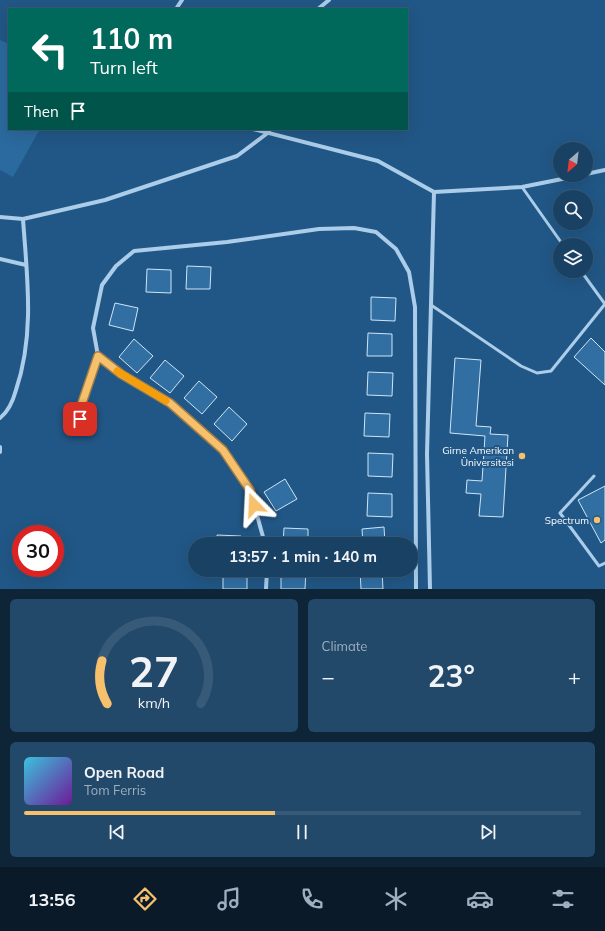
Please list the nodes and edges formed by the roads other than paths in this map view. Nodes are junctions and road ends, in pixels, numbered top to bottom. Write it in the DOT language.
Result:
graph roads {
  1 [pos="329,0"];
  2 [pos="319,8"];
  3 [pos="258,130"];
  4 [pos="268,132"];
  5 [pos="605,170"];
  6 [pos="593,173"];
  7 [pos="553,181"];
  8 [pos="522,187"];
  9 [pos="434,192"];
  10 [pos="0,218"];
  11 [pos="23,219"];
  12 [pos="558,238"];
  13 [pos="0,259"];
  14 [pos="26,265"];
  15 [pos="586,278"];
  16 [pos="605,304"];
  17 [pos="431,305"];
  18 [pos="98,356"];
  19 [pos="0,418"];
  20 [pos="78,432"];
  21 [pos="0,447"];
  22 [pos="0,452"];
  23 [pos="594,476"];
  24 [pos="263,537"];
  25 [pos="605,563"];
  26 [pos="267,577"];
  27 [pos="266,589"];
  28 [pos="416,589"];
  29 [pos="430,589"];
  1 -- 2 [label="street"];
  3 -- 4 [label="street"];
  4 -- 9 [label="street"];
  4 -- 11 [label="street"];
  5 -- 6 [label="street"];
  7 -- 8 [label="street"];
  8 -- 9 [label="street"];
  8 -- 12 [label="lane"];
  9 -- 17 [label="street"];
  10 -- 11 [label="street"];
  11 -- 14 [label="street"];
  13 -- 14 [label="street"];
  14 -- 19 [label="street"];
  15 -- 16 [label="lane"];
  16 -- 17 [label="lane"];
  17 -- 29 [label="street"];
  18 -- 20 [label="lane"];
  18 -- 24 [label="street"];
  18 -- 28 [label="street"];
  21 -- 22 [label="street"];
  23 -- 25 [label="lane"];
  26 -- 27 [label="street"];
}
